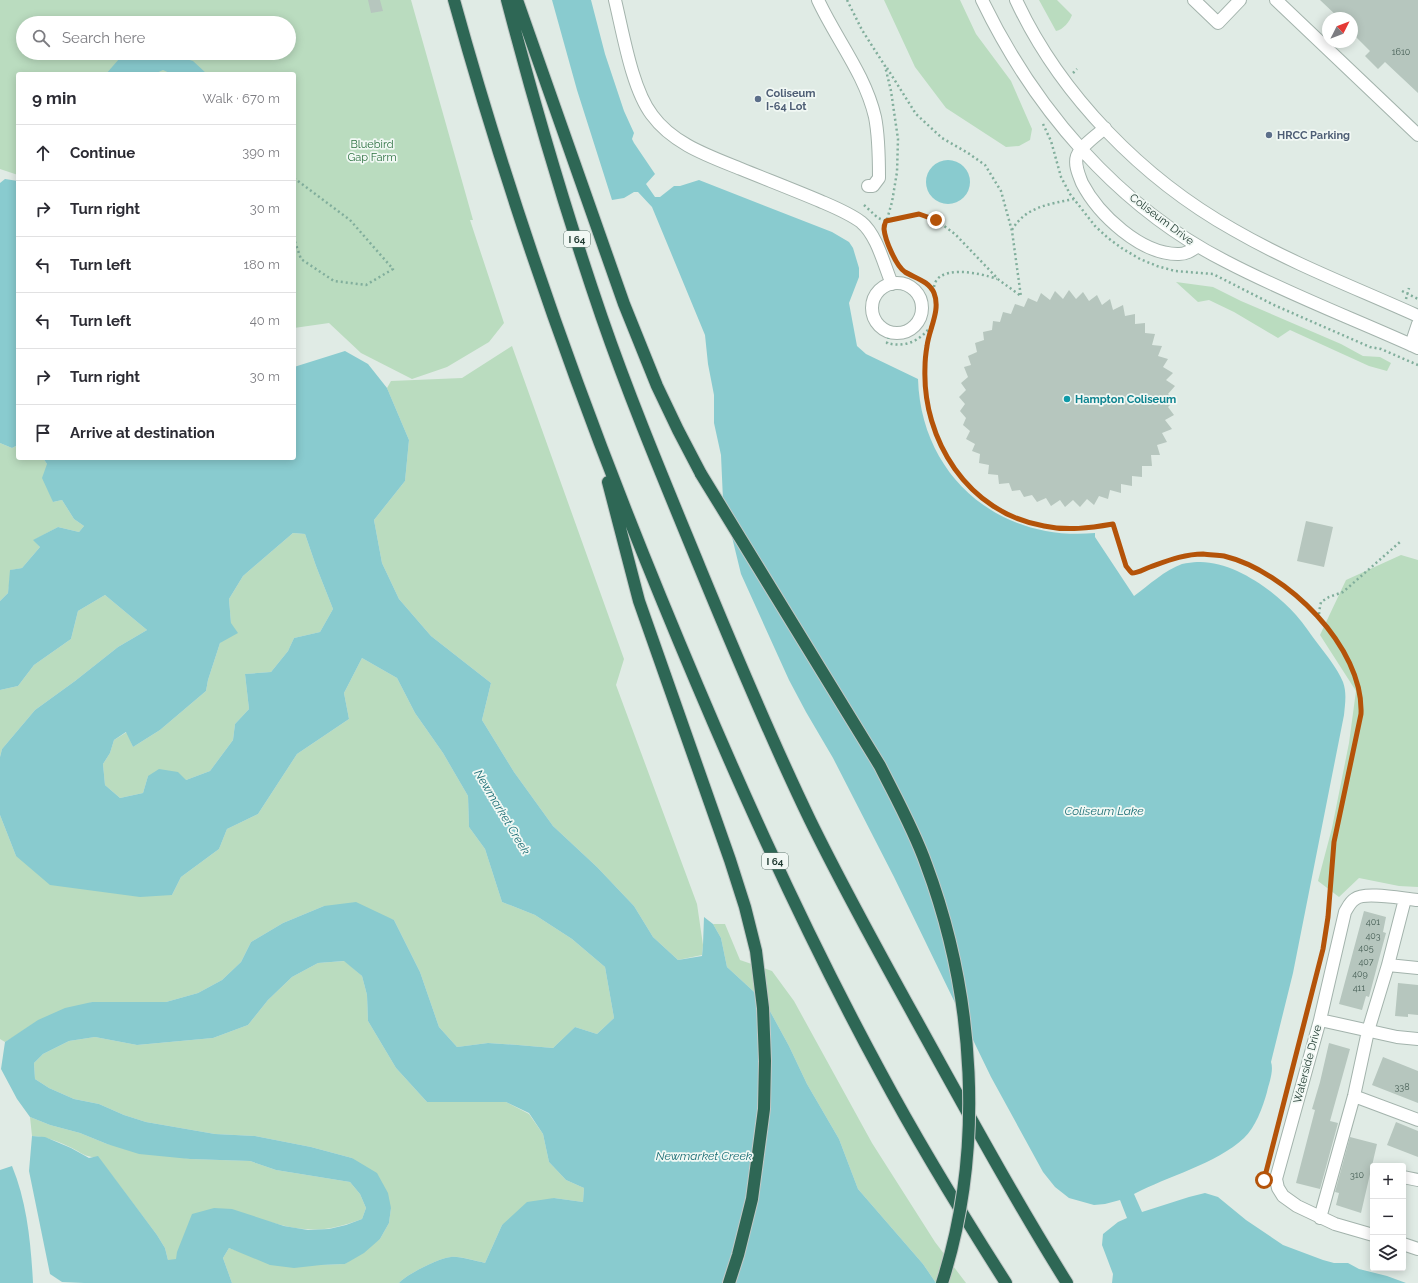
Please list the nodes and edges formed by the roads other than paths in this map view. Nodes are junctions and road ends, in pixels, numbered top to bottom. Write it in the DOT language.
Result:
graph roads {
  1 [pos="454,0"];
  2 [pos="507,0"];
  3 [pos="517,0"];
  4 [pos="616,0"];
  5 [pos="818,0"];
  6 [pos="982,0"];
  7 [pos="1016,0"];
  8 [pos="1194,0"];
  9 [pos="1240,0"];
  10 [pos="1276,0"];
  11 [pos="1105,128"];
  12 [pos="1418,135"];
  13 [pos="1082,149"];
  14 [pos="868,186"];
  15 [pos="1198,246"];
  16 [pos="892,284"];
  17 [pos="1418,316"];
  18 [pos="1418,324"];
  19 [pos="1414,347"];
  20 [pos="590,417"];
  21 [pos="1404,899"];
  22 [pos="1418,900"];
  23 [pos="1388,965"];
  24 [pos="1418,968"];
  25 [pos="1320,1020"];
  26 [pos="1368,1031"];
  27 [pos="1396,1037"];
  28 [pos="1418,1039"];
  29 [pos="1418,1046"];
  30 [pos="1354,1096"];
  31 [pos="1418,1120"];
  32 [pos="1406,1178"];
  33 [pos="1418,1180"];
  34 [pos="1320,1218"];
  35 [pos="1370,1234"];
  36 [pos="1406,1245"];
  37 [pos="1418,1249"];
  38 [pos="729,1283"];
  39 [pos="942,1283"];
  40 [pos="1006,1283"];
  41 [pos="1067,1283"];
  1 -- 20 [label="highway, I 64"];
  2 -- 41 [label="highway, I 64"];
  3 -- 39 [label="highway, bridge"];
  4 -- 16 [label="street"];
  5 -- 14 [label="street"];
  6 -- 13 [label="street, Coliseum Drive"];
  7 -- 11 [label="street"];
  8 -- 9 [label="street"];
  10 -- 12 [label="street"];
  11 -- 13 [label="street"];
  11 -- 17 [label="street"];
  13 -- 15 [label="street, Coliseum Drive"];
  13 -- 15 [label="street"];
  15 -- 19 [label="street, Coliseum Drive"];
  16 -- 16 [label="street"];
  18 -- 19 [label="street"];
  20 -- 38 [label="highway"];
  20 -- 40 [label="highway, I 64"];
  21 -- 22 [label="street, Waterside Drive"];
  21 -- 23 [label="street"];
  21 -- 25 [label="street, Waterside Drive"];
  23 -- 24 [label="street"];
  23 -- 26 [label="street"];
  25 -- 26 [label="street"];
  25 -- 34 [label="street, Waterside Drive"];
  26 -- 27 [label="street"];
  26 -- 30 [label="street"];
  27 -- 28 [label="street"];
  27 -- 29 [label="street"];
  30 -- 31 [label="street"];
  30 -- 34 [label="street"];
  32 -- 33 [label="street"];
  34 -- 35 [label="street, Waterside Drive"];
  36 -- 37 [label="street"];
}
